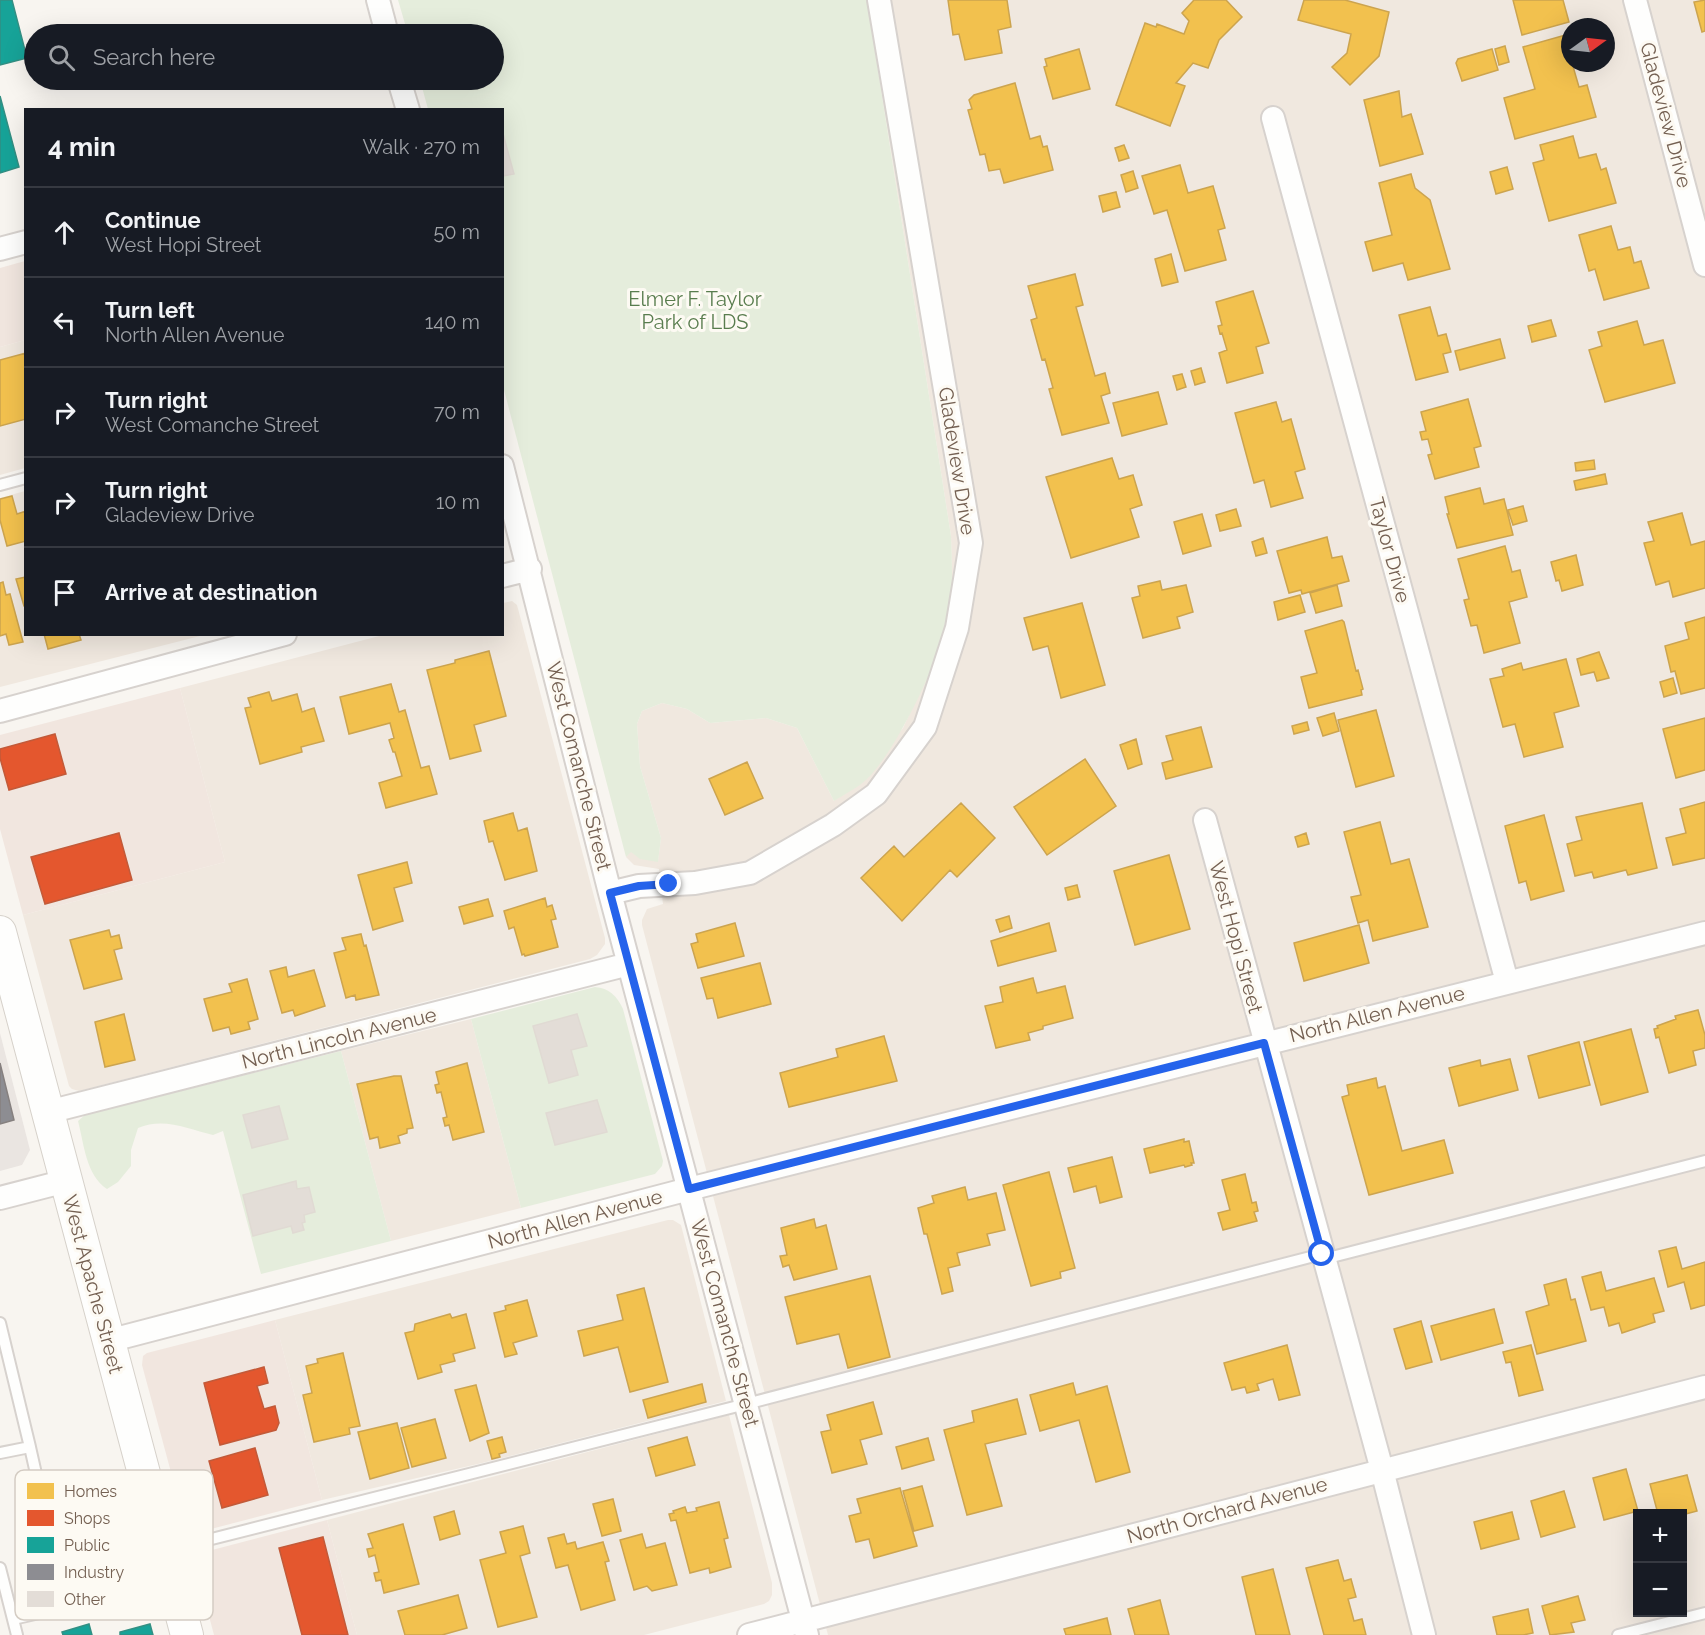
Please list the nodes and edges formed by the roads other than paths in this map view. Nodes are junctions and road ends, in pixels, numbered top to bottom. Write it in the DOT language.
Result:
graph roads {
  1 [pos="378,0"];
  2 [pos="879,0"];
  3 [pos="1635,0"];
  4 [pos="384,24"];
  5 [pos="402,90"];
  6 [pos="407,108"];
  7 [pos="1273,118"];
  8 [pos="24,243"];
  9 [pos="0,249"];
  10 [pos="1705,265"];
  11 [pos="504,473"];
  12 [pos="24,479"];
  13 [pos="0,485"];
  14 [pos="530,569"];
  15 [pos="504,576"];
  16 [pos="278,636"];
  17 [pos="0,711"];
  18 [pos="1205,820"];
  19 [pos="610,893"];
  20 [pos="0,932"];
  21 [pos="1705,933"];
  22 [pos="629,964"];
  23 [pos="1507,982"];
  24 [pos="1264,1043"];
  25 [pos="48,1112"];
  26 [pos="1705,1161"];
  27 [pos="66,1181"];
  28 [pos="689,1189"];
  29 [pos="0,1198"];
  30 [pos="1323,1257"];
  31 [pos="0,1323"];
  32 [pos="108,1341"];
  33 [pos="1705,1387"];
  34 [pos="746,1404"];
  35 [pos="30,1447"];
  36 [pos="0,1453"];
  37 [pos="35,1470"];
  38 [pos="143,1470"];
  39 [pos="1382,1470"];
  40 [pos="213,1538"];
  41 [pos="0,1568"];
  42 [pos="1705,1613"];
  43 [pos="13,1619"];
  44 [pos="183,1620"];
  45 [pos="805,1628"];
  46 [pos="17,1635"];
  47 [pos="187,1635"];
  48 [pos="749,1635"];
  49 [pos="1424,1635"];
  50 [pos="1618,1635"];
  1 -- 4 [label="street"];
  2 -- 19 [label="street, Gladeview Drive"];
  3 -- 10 [label="street, Gladeview Drive"];
  5 -- 6 [label="street"];
  7 -- 23 [label="street, Taylor Drive"];
  8 -- 9 [label="street"];
  11 -- 14 [label="street, West Comanche Street"];
  12 -- 13 [label="lane"];
  14 -- 15 [label="street"];
  14 -- 19 [label="street, West Comanche Street"];
  16 -- 17 [label="street"];
  18 -- 24 [label="street, West Hopi Street"];
  19 -- 22 [label="street, West Comanche Street"];
  20 -- 25 [label="main road, West Apache Street"];
  21 -- 23 [label="street, North Allen Avenue"];
  22 -- 25 [label="street, North Lincoln Avenue"];
  22 -- 28 [label="street, West Comanche Street"];
  23 -- 24 [label="street, North Allen Avenue"];
  24 -- 28 [label="street, North Allen Avenue"];
  24 -- 30 [label="street, West Hopi Street"];
  25 -- 27 [label="main road, West Apache Street"];
  26 -- 30 [label="lane"];
  27 -- 29 [label="street"];
  27 -- 32 [label="main road, West Apache Street"];
  28 -- 32 [label="street, North Allen Avenue"];
  28 -- 34 [label="street, West Comanche Street"];
  30 -- 34 [label="lane"];
  30 -- 39 [label="street, West Hopi Street"];
  31 -- 35 [label="lane"];
  32 -- 38 [label="main road, West Apache Street"];
  33 -- 39 [label="street, North Orchard Avenue"];
  34 -- 40 [label="lane"];
  34 -- 45 [label="street, West Comanche Street"];
  35 -- 36 [label="lane"];
  35 -- 37 [label="lane"];
  39 -- 45 [label="street, North Orchard Avenue"];
  39 -- 49 [label="street, West Hopi Street"];
  41 -- 43 [label="lane"];
  42 -- 50 [label="lane"];
  43 -- 46 [label="lane"];
  44 -- 47 [label="main road, West Apache Street"];
  45 -- 48 [label="street, North Orchard Avenue"];
}
